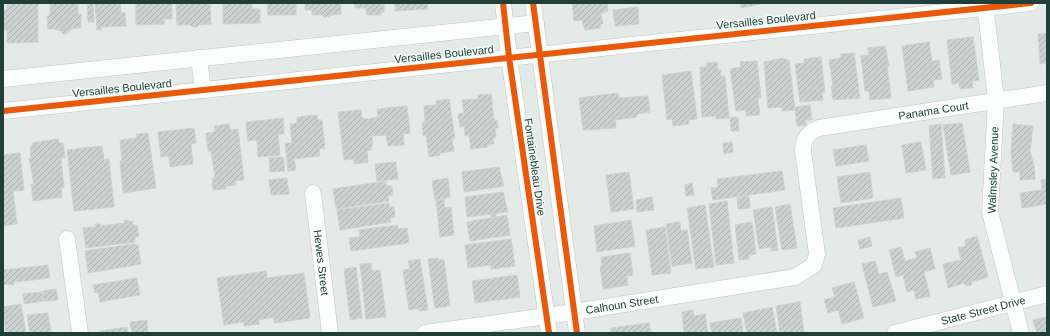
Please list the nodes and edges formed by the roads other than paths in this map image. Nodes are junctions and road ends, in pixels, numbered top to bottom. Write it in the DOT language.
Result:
graph roads {
  1 [pos="503,3"];
  2 [pos="533,3"];
  3 [pos="1031,3"];
  4 [pos="985,5"];
  5 [pos="536,23"];
  6 [pos="506,26"];
  7 [pos="540,54"];
  8 [pos="509,57"];
  9 [pos="199,58"];
  10 [pos="3,79"];
  11 [pos="203,90"];
  12 [pos="1047,93"];
  13 [pos="996,100"];
  14 [pos="3,111"];
  15 [pos="312,193"];
  16 [pos="67,239"];
  17 [pos="795,277"];
  18 [pos="1047,294"];
  19 [pos="1013,302"];
  20 [pos="574,312"];
  21 [pos="546,316"];
  22 [pos="80,333"];
  23 [pos="330,333"];
  24 [pos="425,333"];
  25 [pos="549,333"];
  26 [pos="577,333"];
  27 [pos="895,333"];
  28 [pos="1022,333"];
  1 -- 6 [label="street, Fontainebleau Drive"];
  2 -- 5 [label="street, Fontainebleau Drive"];
  3 -- 4 [label="street, Versailles Boulevard"];
  4 -- 7 [label="street, Versailles Boulevard"];
  4 -- 13 [label="street, Walmsley Avenue"];
  5 -- 6 [label="street, Versailles Boulevard"];
  5 -- 7 [label="street, Fontainebleau Drive"];
  6 -- 8 [label="street, Fontainebleau Drive"];
  6 -- 9 [label="street, Versailles Boulevard"];
  7 -- 8 [label="street, Versailles Boulevard"];
  7 -- 20 [label="street, Fontainebleau Drive"];
  8 -- 11 [label="street, Versailles Boulevard"];
  8 -- 21 [label="street, Fontainebleau Drive"];
  9 -- 10 [label="street, Versailles Boulevard"];
  9 -- 11 [label="street"];
  11 -- 14 [label="street, Versailles Boulevard"];
  12 -- 13 [label="street, Panama Court"];
  13 -- 17 [label="street, Panama Court"];
  13 -- 19 [label="street, Walmsley Avenue"];
  15 -- 23 [label="street, Hewes Street"];
  16 -- 22 [label="street"];
  17 -- 20 [label="street, Calhoun Street"];
  18 -- 19 [label="street, State Street Drive"];
  19 -- 27 [label="street, State Street Drive"];
  19 -- 28 [label="street, Walmsley Avenue"];
  20 -- 21 [label="street, Calhoun Street"];
  20 -- 26 [label="street, Fontainebleau Drive"];
  21 -- 24 [label="street, Calhoun Street"];
  21 -- 25 [label="street, Fontainebleau Drive"];
}
